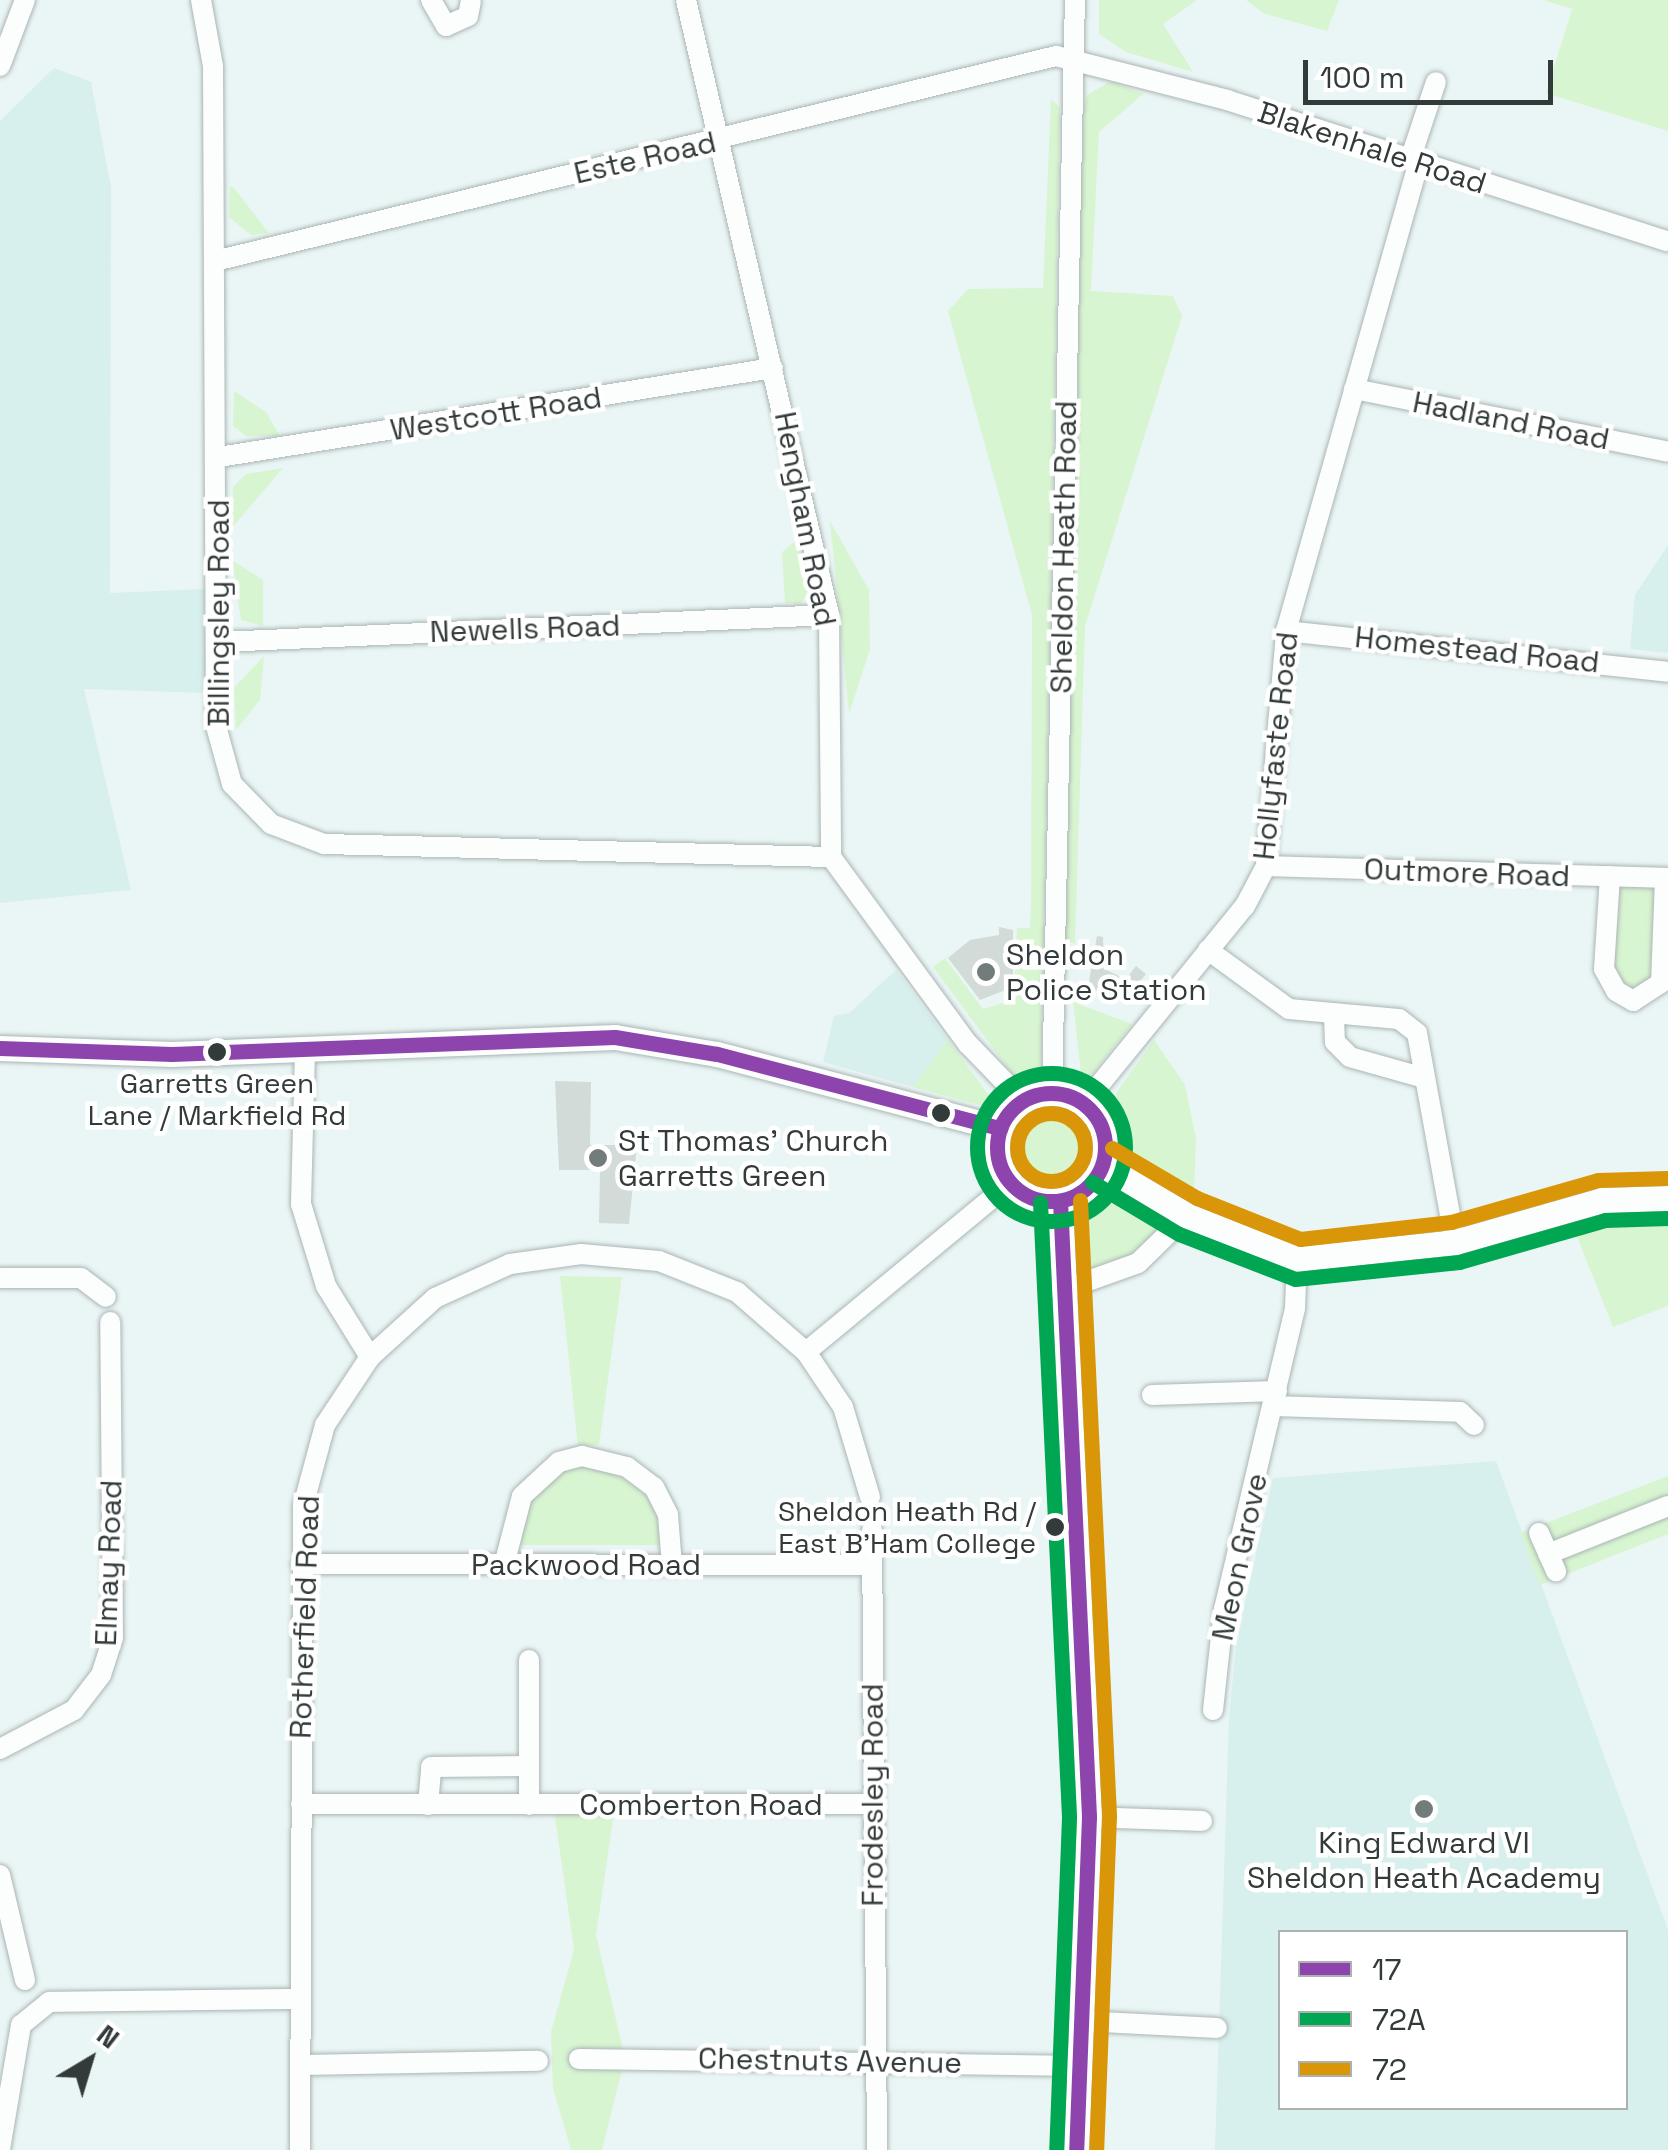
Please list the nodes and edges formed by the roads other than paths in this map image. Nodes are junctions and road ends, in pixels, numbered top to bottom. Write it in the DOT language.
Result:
graph roads {
  1 [pos="25,0"];
  2 [pos="201,0"];
  3 [pos="431,0"];
  4 [pos="472,0"];
  5 [pos="686,0"];
  6 [pos="1075,0"];
  7 [pos="1075,56"];
  8 [pos="0,66"];
  9 [pos="1436,82"];
  10 [pos="721,140"];
  11 [pos="1414,162"];
  12 [pos="1668,242"];
  13 [pos="214,261"];
  14 [pos="773,368"];
  15 [pos="1354,390"];
  16 [pos="1668,452"];
  17 [pos="219,457"];
  18 [pos="829,616"];
  19 [pos="1286,631"];
  20 [pos="221,642"];
  21 [pos="1668,672"];
  22 [pos="831,857"];
  23 [pos="1266,866"];
  24 [pos="1610,876"];
  25 [pos="1666,878"];
  26 [pos="1208,950"];
  27 [pos="1334,1016"];
  28 [pos="0,1048"];
  29 [pos="305,1050"];
  30 [pos="1424,1078"];
  31 [pos="1052,1094"];
  32 [pos="1023,1101"];
  33 [pos="1084,1104"];
  34 [pos="1000,1128"];
  35 [pos="1102,1164"];
  36 [pos="1010,1183"];
  37 [pos="1668,1198"];
  38 [pos="1060,1200"];
  39 [pos="1174,1228"];
  40 [pos="1455,1242"];
  41 [pos="1297,1258"];
  42 [pos="0,1278"];
  43 [pos="1060,1291"];
  44 [pos="106,1297"];
  45 [pos="110,1322"];
  46 [pos="806,1352"];
  47 [pos="370,1357"];
  48 [pos="1152,1394"];
  49 [pos="1275,1399"];
  50 [pos="1467,1412"];
  51 [pos="870,1497"];
  52 [pos="1668,1506"];
  53 [pos="872,1530"];
  54 [pos="1538,1533"];
  55 [pos="300,1564"];
  56 [pos="504,1565"];
  57 [pos="870,1565"];
  58 [pos="672,1566"];
  59 [pos="529,1660"];
  60 [pos="1213,1710"];
  61 [pos="0,1748"];
  62 [pos="529,1766"];
  63 [pos="301,1804"];
  64 [pos="428,1804"];
  65 [pos="874,1804"];
  66 [pos="529,1805"];
  67 [pos="1088,1818"];
  68 [pos="1202,1821"];
  69 [pos="0,1875"];
  70 [pos="25,1980"];
  71 [pos="300,1999"];
  72 [pos="1083,2021"];
  73 [pos="1217,2028"];
  74 [pos="580,2060"];
  75 [pos="873,2060"];
  76 [pos="538,2061"];
  77 [pos="301,2065"];
  78 [pos="1080,2066"];
  79 [pos="0,2149"];
  80 [pos="300,2150"];
  81 [pos="877,2150"];
  82 [pos="1076,2150"];
  1 -- 8 [label="street"];
  2 -- 13 [label="street, Billingsley Road"];
  3 -- 4 [label="street"];
  5 -- 10 [label="street, Hengham Road"];
  6 -- 7 [label="street, Sheldon Heath Road"];
  7 -- 10 [label="street, Este Road"];
  7 -- 11 [label="street, Blakenhale Road"];
  7 -- 31 [label="street, Sheldon Heath Road"];
  9 -- 11 [label="street, Hollyfaste Road"];
  10 -- 13 [label="street, Este Road"];
  10 -- 14 [label="street, Hengham Road"];
  11 -- 12 [label="street, Blakenhale Road"];
  11 -- 15 [label="street, Hollyfaste Road"];
  13 -- 17 [label="street, Billingsley Road"];
  14 -- 17 [label="street, Westcott Road"];
  14 -- 18 [label="street, Hengham Road"];
  15 -- 16 [label="street, Hadland Road"];
  15 -- 19 [label="street, Hollyfaste Road"];
  17 -- 20 [label="street, Billingsley Road"];
  18 -- 20 [label="street, Newells Road"];
  18 -- 22 [label="street, Hengham Road"];
  19 -- 21 [label="street, Homestead Road"];
  19 -- 23 [label="street, Hollyfaste Road"];
  20 -- 22 [label="street, Billingsley Road"];
  22 -- 32 [label="street"];
  23 -- 24 [label="street, Outmore Road"];
  23 -- 26 [label="street, Hollyfaste Road"];
  24 -- 25 [label="street, Outmore Road"];
  24 -- 25 [label="street"];
  26 -- 27 [label="street"];
  26 -- 33 [label="street, Hollyfaste Road"];
  27 -- 30 [label="street"];
  27 -- 30 [label="street"];
  28 -- 29 [label="street"];
  29 -- 34 [label="street"];
  29 -- 47 [label="street"];
  30 -- 40 [label="street"];
  31 -- 32 [label="street"];
  31 -- 33 [label="street"];
  32 -- 34 [label="street"];
  33 -- 35 [label="street"];
  34 -- 36 [label="street"];
  35 -- 38 [label="street"];
  35 -- 41 [label="street"];
  36 -- 38 [label="street"];
  36 -- 46 [label="street"];
  37 -- 40 [label="street"];
  38 -- 43 [label="street"];
  39 -- 43 [label="street"];
  40 -- 41 [label="street"];
  41 -- 49 [label="street, Meon Grove"];
  42 -- 44 [label="street"];
  43 -- 67 [label="street"];
  45 -- 61 [label="street, Elmay Road"];
  46 -- 47 [label="street, Rotherfield Road"];
  46 -- 51 [label="street, Rotherfield Road"];
  47 -- 55 [label="street, Rotherfield Road"];
  48 -- 49 [label="street"];
  49 -- 50 [label="street"];
  49 -- 60 [label="street, Meon Grove"];
  52 -- 54 [label="street"];
  53 -- 57 [label="street, Frodesley Road"];
  55 -- 56 [label="street, Packwood Road"];
  55 -- 63 [label="street, Rotherfield Road"];
  56 -- 58 [label="street, Packwood Road"];
  56 -- 58 [label="street"];
  57 -- 58 [label="street, Packwood Road"];
  57 -- 65 [label="street, Frodesley Road"];
  59 -- 62 [label="street"];
  62 -- 64 [label="street"];
  62 -- 66 [label="street"];
  63 -- 64 [label="street, Comberton Road"];
  63 -- 71 [label="street, Rotherfield Road"];
  64 -- 66 [label="street, Comberton Road"];
  65 -- 66 [label="street, Comberton Road"];
  65 -- 75 [label="street, Frodesley Road"];
  67 -- 68 [label="street"];
  67 -- 72 [label="street"];
  69 -- 70 [label="street"];
  71 -- 77 [label="street, Rotherfield Road"];
  71 -- 79 [label="street"];
  72 -- 73 [label="street"];
  72 -- 78 [label="street"];
  74 -- 75 [label="street, Chestnuts Avenue"];
  75 -- 78 [label="street, Chestnuts Avenue"];
  75 -- 81 [label="street, Frodesley Road"];
  76 -- 77 [label="street"];
  77 -- 80 [label="street, Rotherfield Road"];
  78 -- 82 [label="street"];
}
